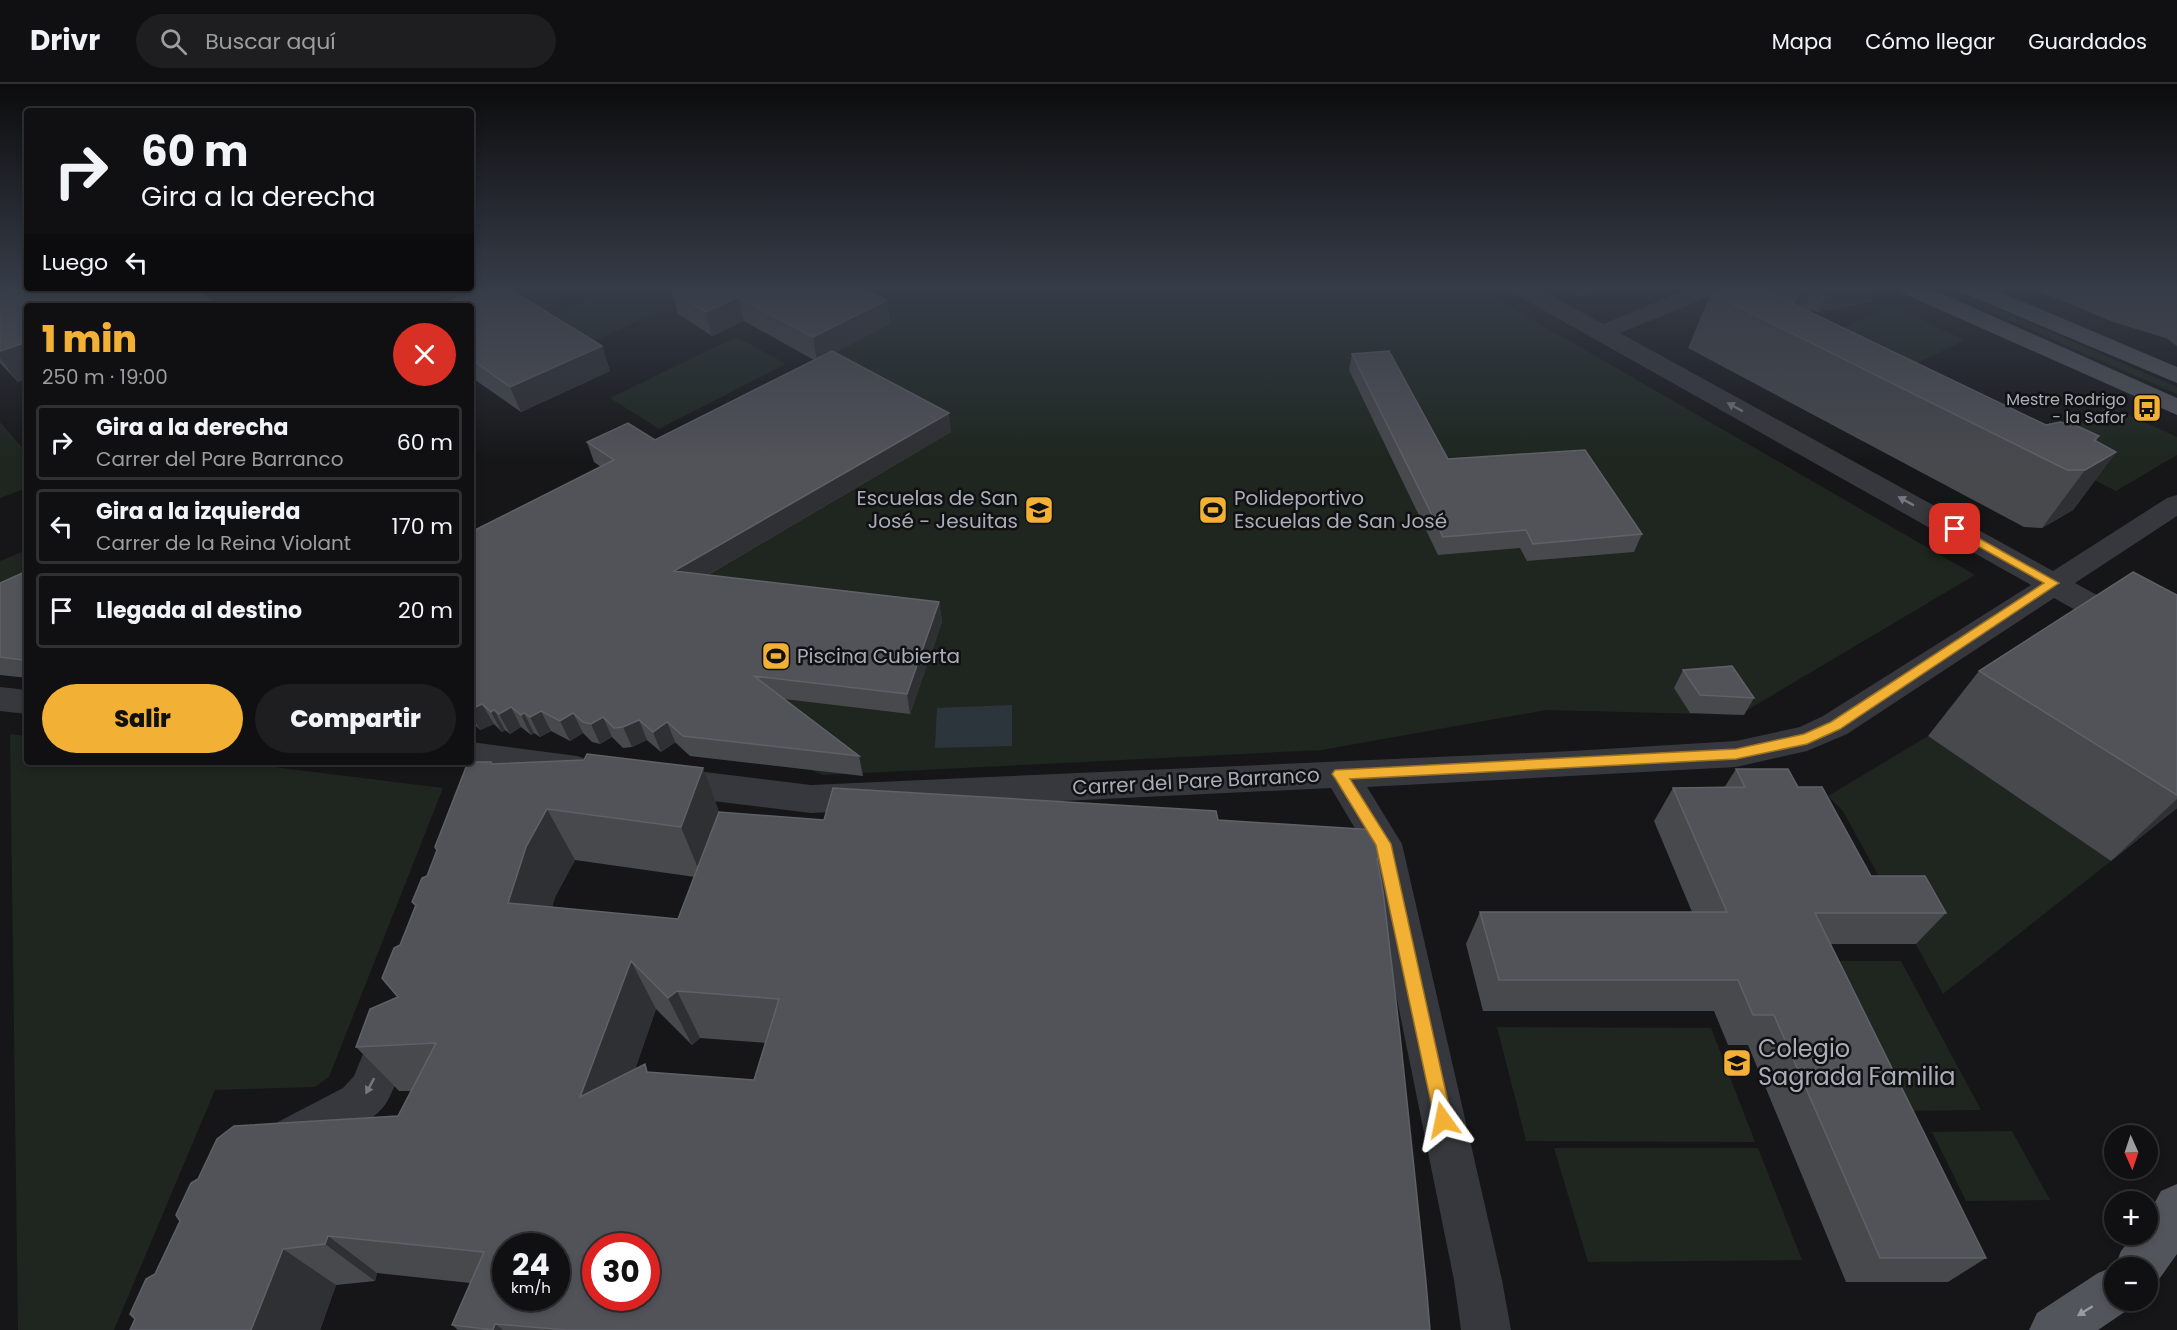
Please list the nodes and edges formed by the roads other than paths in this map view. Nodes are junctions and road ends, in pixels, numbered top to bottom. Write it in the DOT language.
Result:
graph roads {
  1 [pos="1623,345"];
  2 [pos="2038,345"];
  3 [pos="2105,345"];
  4 [pos="2177,376"];
  5 [pos="2177,407"];
  6 [pos="2177,504"];
  7 [pos="2053,583"];
  8 [pos="2177,653"];
  9 [pos="0,699"];
  10 [pos="24,702"];
  11 [pos="485,756"];
  12 [pos="1340,774"];
  13 [pos="482,794"];
  14 [pos="407,991"];
  15 [pos="254,1160"];
  16 [pos="2177,1207"];
  17 [pos="2146,1257"];
  18 [pos="1478,1280"];
  19 [pos="2104,1297"];
  20 [pos="1486,1330"];
  21 [pos="1495,1330"];
  22 [pos="2054,1330"];
  7 -- 1 [label="street, one-way"];
  2 -- 5 [label="main road"];
  3 -- 4 [label="main road"];
  6 -- 7 [label="street, Carrer del Pare Barranco"];
  7 -- 8 [label="street"];
  7 -- 12 [label="street, Carrer del Pare Barranco"];
  9 -- 10 [label="street"];
  11 -- 12 [label="street, Carrer del Pare Barranco"];
  11 -- 13 [label="street"];
  12 -- 18 [label="street"];
  14 -- 15 [label="street, one-way"];
  16 -- 17 [label="main road"];
  18 -- 20 [label="street"];
  18 -- 21 [label="street"];
  19 -- 22 [label="main road, one-way"];
}
